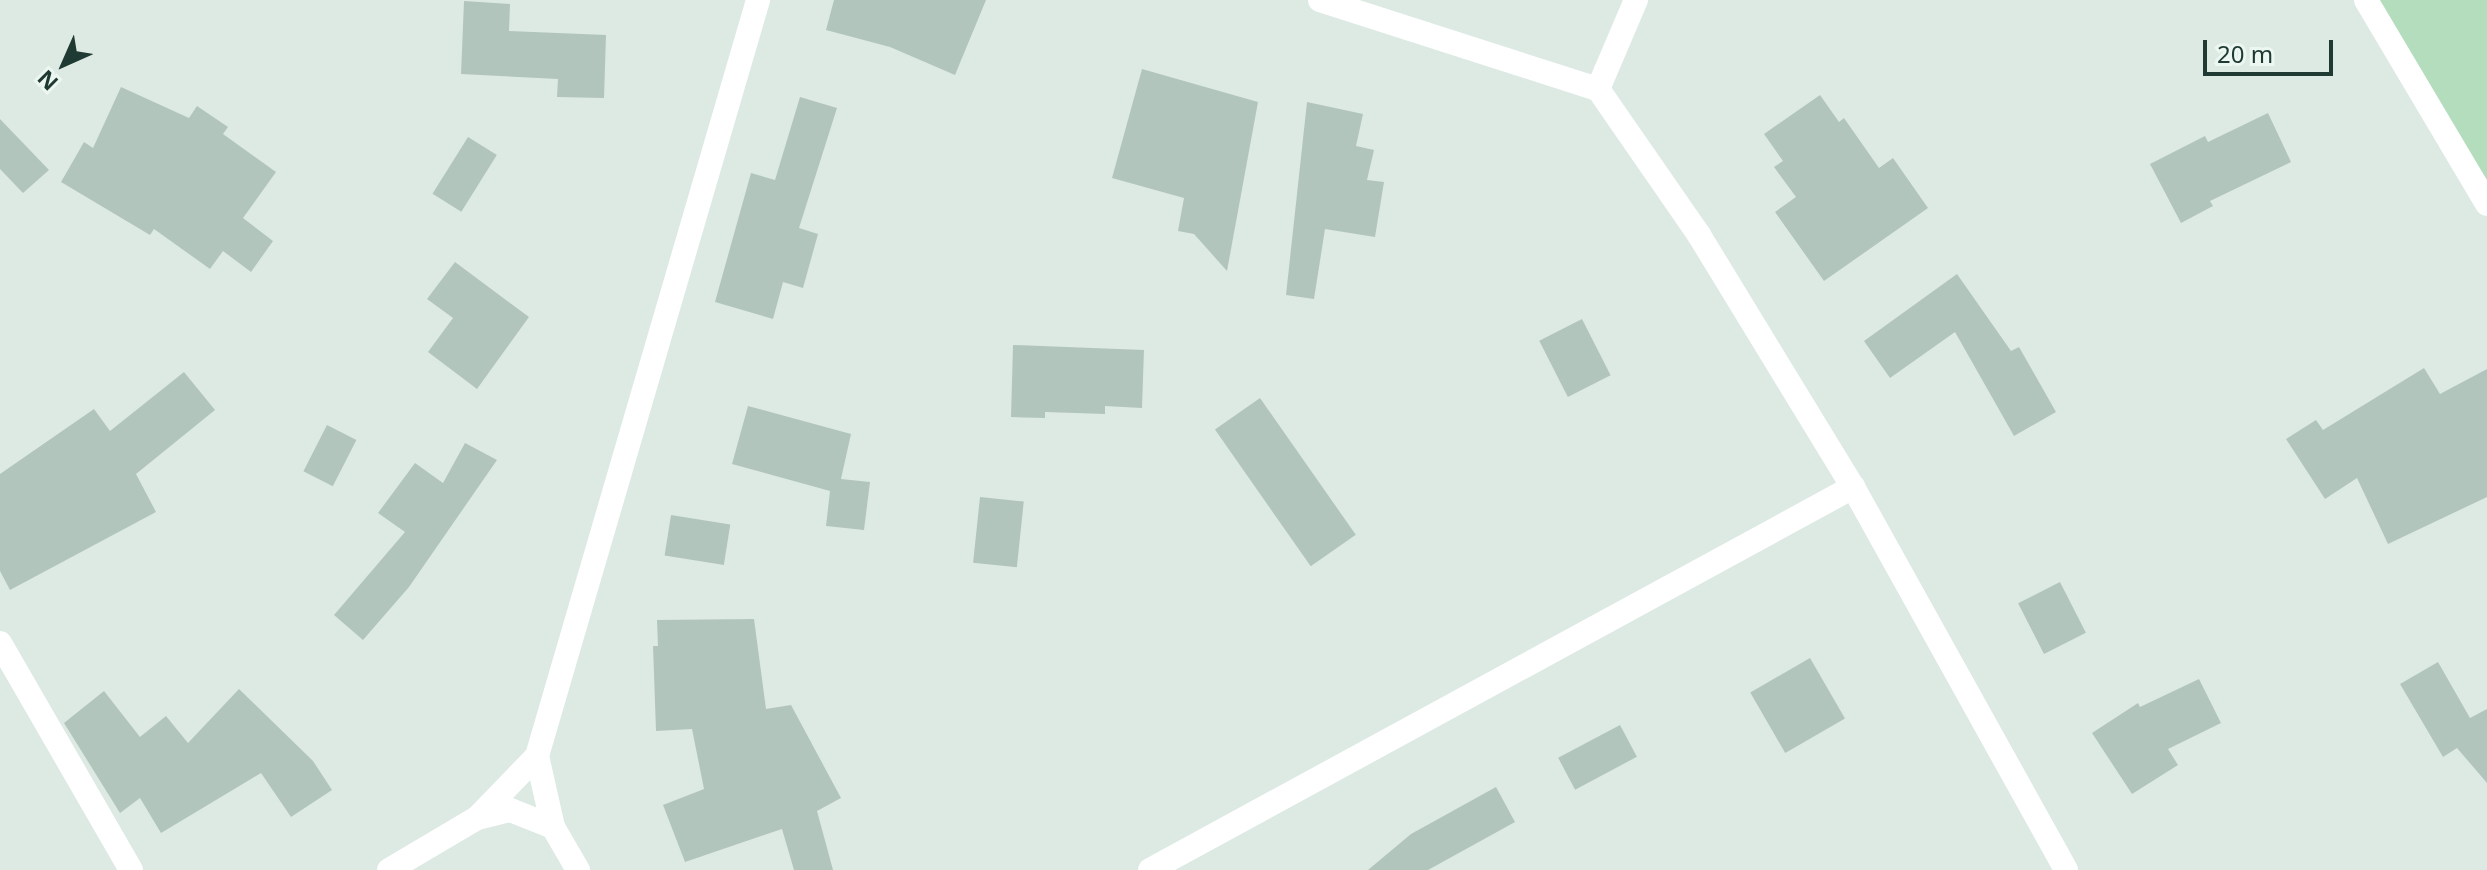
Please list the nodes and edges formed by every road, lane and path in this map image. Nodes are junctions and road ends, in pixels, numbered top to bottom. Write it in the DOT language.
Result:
graph roads {
  1 [pos="758,0"];
  2 [pos="1320,0"];
  3 [pos="1636,0"];
  4 [pos="2366,0"];
  5 [pos="1598,89"];
  6 [pos="2487,204"];
  7 [pos="1853,487"];
  8 [pos="0,643"];
  9 [pos="537,756"];
  10 [pos="477,818"];
  11 [pos="553,827"];
  12 [pos="131,870"];
  13 [pos="389,870"];
  14 [pos="578,870"];
  15 [pos="1150,870"];
  16 [pos="2066,870"];
  1 -- 9 [label="street"];
  2 -- 5 [label="street"];
  3 -- 5 [label="street"];
  4 -- 6 [label="street"];
  5 -- 7 [label="street"];
  7 -- 15 [label="street"];
  7 -- 16 [label="street"];
  8 -- 12 [label="street"];
  9 -- 10 [label="street"];
  9 -- 11 [label="street"];
  10 -- 11 [label="street"];
  10 -- 13 [label="street"];
  11 -- 14 [label="street"];
}
